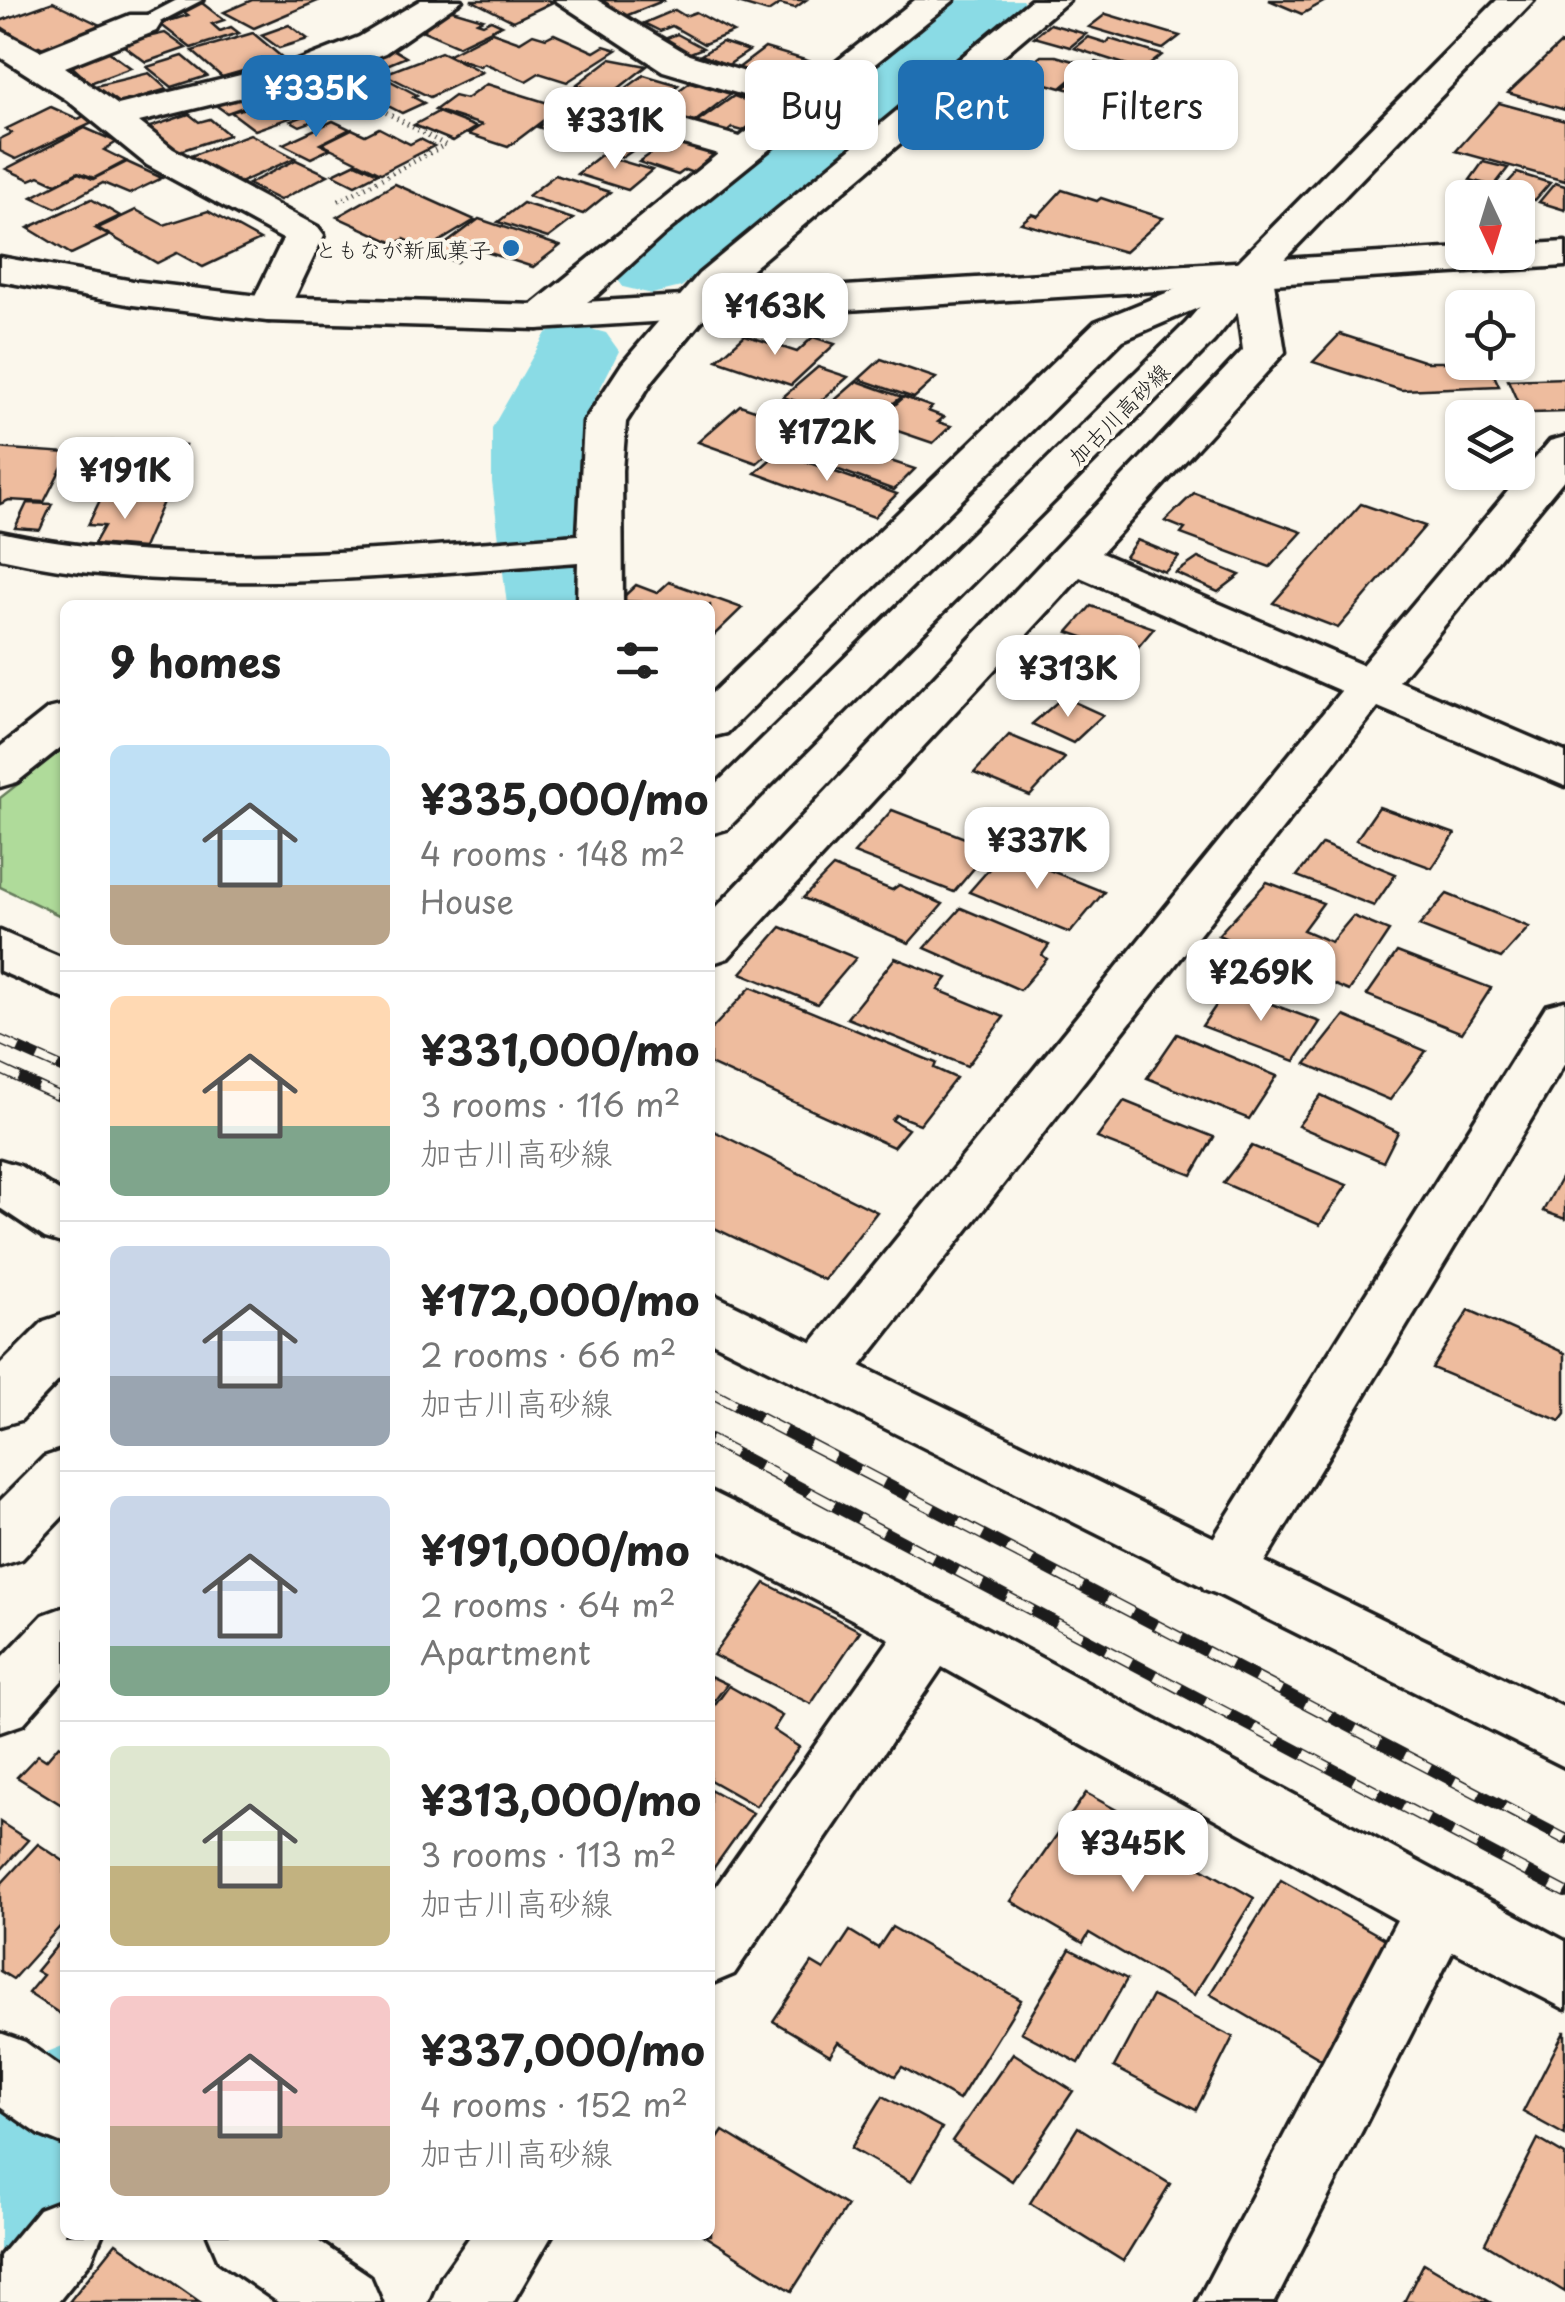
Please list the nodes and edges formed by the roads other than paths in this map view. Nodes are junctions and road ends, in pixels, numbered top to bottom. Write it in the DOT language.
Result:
graph roads {
  1 [pos="192,0"];
  2 [pos="572,0"];
  3 [pos="874,0"];
  4 [pos="1517,0"];
  5 [pos="441,1"];
  6 [pos="1031,4"];
  7 [pos="929,7"];
  8 [pos="143,23"];
  9 [pos="11,50"];
  10 [pos="861,60"];
  11 [pos="745,84"];
  12 [pos="623,114"];
  13 [pos="108,119"];
  14 [pos="744,150"];
  15 [pos="1565,254"];
  16 [pos="0,269"];
  17 [pos="1252,270"];
  18 [pos="681,308"];
  19 [pos="269,309"];
  20 [pos="536,316"];
  21 [pos="1555,478"];
  22 [pos="0,545"];
  23 [pos="602,547"];
  24 [pos="1072,558"];
  25 [pos="145,586"];
  26 [pos="600,600"];
  27 [pos="1370,686"];
  28 [pos="715,717"];
  29 [pos="60,724"];
  30 [pos="1565,770"];
  31 [pos="0,771"];
  32 [pos="715,813"];
  33 [pos="715,941"];
  34 [pos="0,949"];
  35 [pos="60,979"];
  36 [pos="1565,1018"];
  37 [pos="0,1180"];
  38 [pos="60,1220"];
  39 [pos="715,1318"];
  40 [pos="60,1342"];
  41 [pos="823,1372"];
  42 [pos="0,1403"];
  43 [pos="60,1479"];
  44 [pos="715,1519"];
  45 [pos="0,1540"];
  46 [pos="1226,1572"];
  47 [pos="932,1630"];
  48 [pos="60,1639"];
  49 [pos="0,1704"];
  50 [pos="1565,1739"];
  51 [pos="1438,1910"];
  52 [pos="715,1945"];
  53 [pos="1565,1977"];
  54 [pos="61,2240"];
  55 [pos="251,2240"];
  56 [pos="512,2240"];
  57 [pos="10,2302"];
  58 [pos="343,2302"];
  59 [pos="469,2302"];
  60 [pos="1235,2302"];
  1 -- 8 [label="lane"];
  2 -- 11 [label="street"];
  3 -- 7 [label="street"];
  4 -- 17 [label="street, 加古川高砂線"];
  5 -- 13 [label="street"];
  6 -- 18 [label="street"];
  7 -- 10 [label="street"];
  8 -- 9 [label="street"];
  9 -- 13 [label="street"];
  12 -- 14 [label="street"];
  13 -- 19 [label="street"];
  14 -- 20 [label="street"];
  15 -- 17 [label="street"];
  16 -- 19 [label="street"];
  17 -- 18 [label="street"];
  17 -- 24 [label="street"];
  17 -- 28 [label="street"];
  17 -- 32 [label="street, 加古川高砂線"];
  18 -- 20 [label="street"];
  18 -- 23 [label="street"];
  19 -- 20 [label="street"];
  21 -- 27 [label="street"];
  22 -- 25 [label="street"];
  23 -- 25 [label="street"];
  23 -- 26 [label="street"];
  24 -- 27 [label="street"];
  24 -- 33 [label="street"];
  27 -- 30 [label="street"];
  27 -- 41 [label="street"];
  29 -- 31 [label="street"];
  34 -- 35 [label="street"];
  36 -- 46 [label="street"];
  37 -- 38 [label="street"];
  39 -- 41 [label="street"];
  40 -- 42 [label="street"];
  41 -- 46 [label="street"];
  43 -- 45 [label="street"];
  44 -- 47 [label="street"];
  46 -- 50 [label="street"];
  47 -- 51 [label="street"];
  47 -- 52 [label="street"];
  48 -- 49 [label="street"];
  51 -- 53 [label="street"];
  51 -- 60 [label="street"];
  54 -- 57 [label="street"];
  55 -- 58 [label="street"];
  56 -- 59 [label="street"];
}
